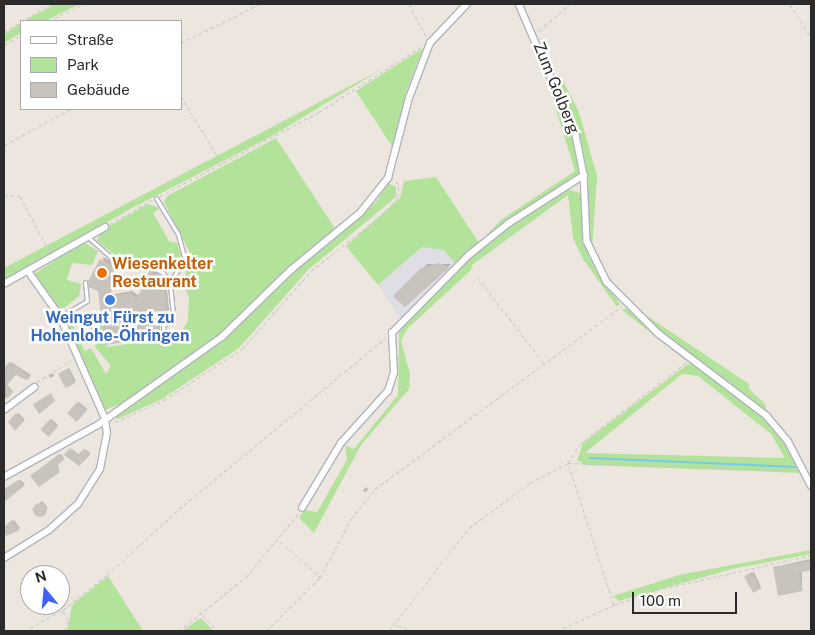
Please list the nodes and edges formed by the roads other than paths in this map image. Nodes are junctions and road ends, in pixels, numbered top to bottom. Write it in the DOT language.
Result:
graph roads {
  1 [pos="466,4"];
  2 [pos="519,4"];
  3 [pos="584,175"];
  4 [pos="156,198"];
  5 [pos="105,227"];
  6 [pos="88,237"];
  7 [pos="29,273"];
  8 [pos="85,282"];
  9 [pos="169,283"];
  10 [pos="4,284"];
  11 [pos="60,318"];
  12 [pos="164,336"];
  13 [pos="34,387"];
  14 [pos="4,410"];
  15 [pos="106,421"];
  16 [pos="4,477"];
  17 [pos="811,485"];
  18 [pos="302,508"];
  19 [pos="4,558"];
  1 -- 15 [label="street"];
  2 -- 3 [label="street, Zum Golberg"];
  3 -- 17 [label="street, Zum Golberg"];
  3 -- 18 [label="street"];
  4 -- 9 [label="lane"];
  5 -- 6 [label="street"];
  6 -- 7 [label="street"];
  6 -- 9 [label="lane"];
  7 -- 10 [label="street"];
  7 -- 11 [label="street"];
  8 -- 11 [label="lane"];
  9 -- 12 [label="lane"];
  11 -- 15 [label="street"];
  13 -- 14 [label="street"];
  15 -- 16 [label="street"];
  15 -- 19 [label="street"];
}
